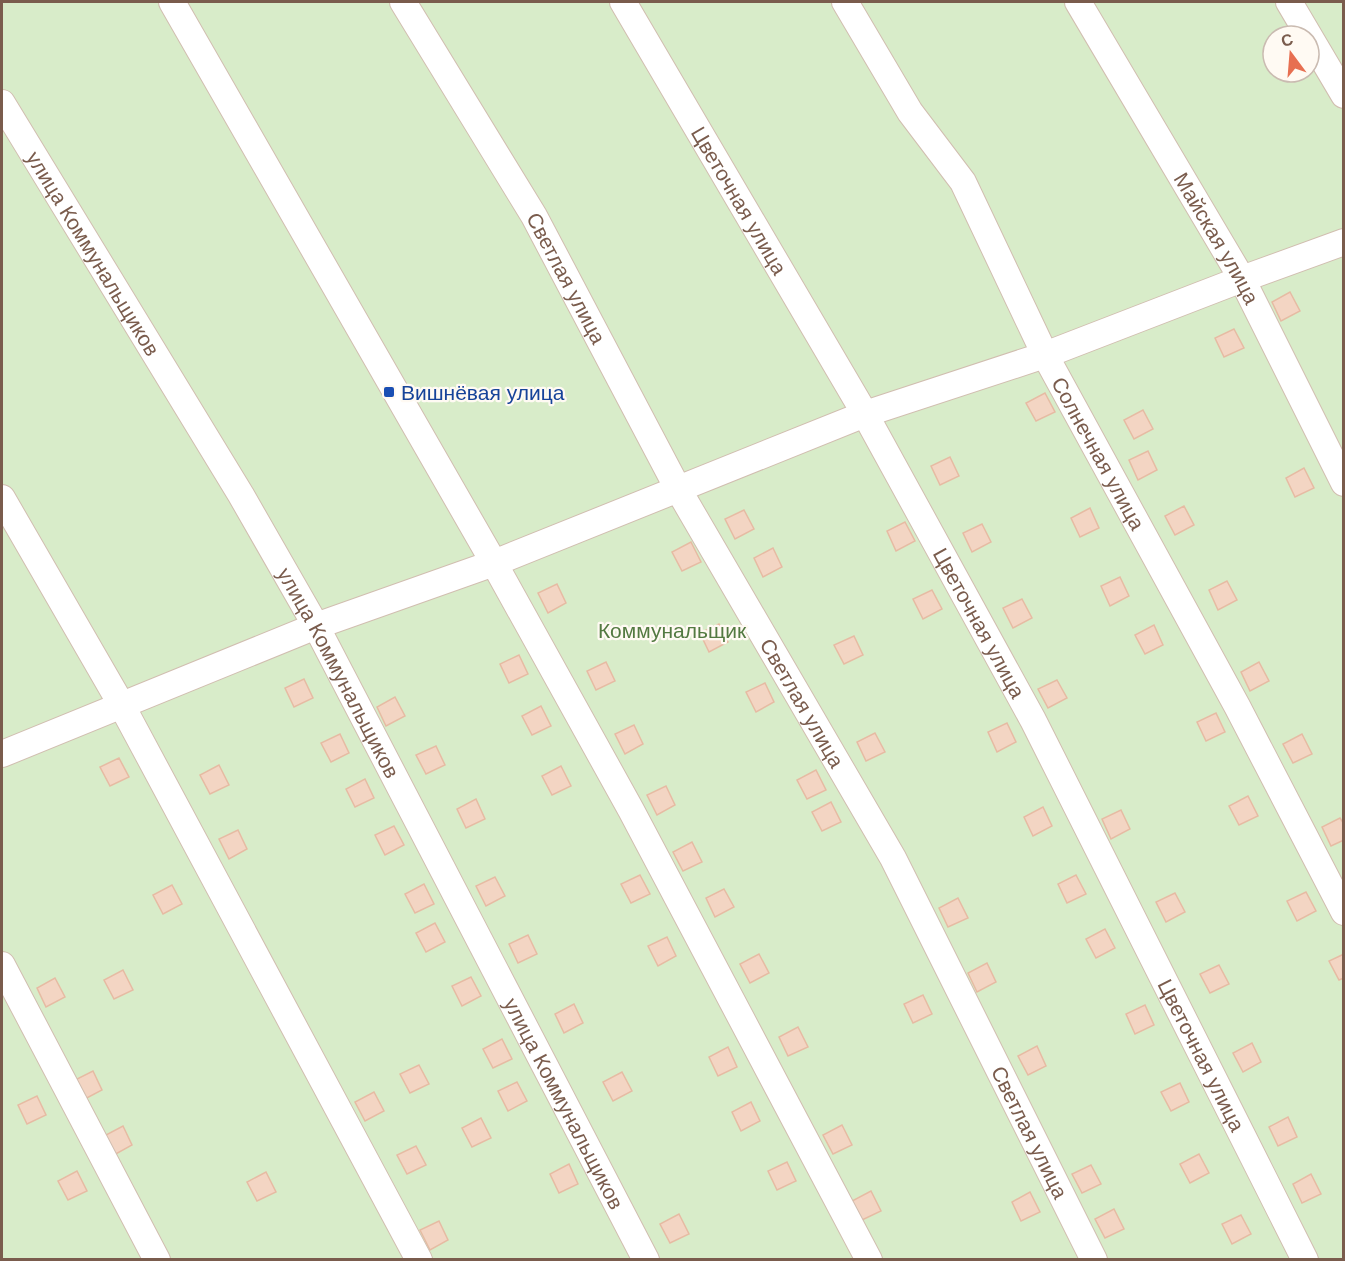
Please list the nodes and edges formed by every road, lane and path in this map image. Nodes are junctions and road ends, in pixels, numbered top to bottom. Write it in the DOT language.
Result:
graph roads {
  1 [pos="172,2"];
  2 [pos="403,2"];
  3 [pos="623,2"];
  4 [pos="845,2"];
  5 [pos="1078,2"];
  6 [pos="1289,2"];
  7 [pos="1344,95"];
  8 [pos="2,103"];
  9 [pos="1344,242"];
  10 [pos="1242,279"];
  11 [pos="1045,355"];
  12 [pos="865,414"];
  13 [pos="1344,483"];
  14 [pos="678,489"];
  15 [pos="2,498"];
  16 [pos="494,563"];
  17 [pos="316,626"];
  18 [pos="121,704"];
  19 [pos="2,754"];
  20 [pos="1344,912"];
  21 [pos="2,965"];
  22 [pos="157,1260"];
  23 [pos="418,1260"];
  24 [pos="646,1260"];
  25 [pos="869,1260"];
  26 [pos="1094,1260"];
  27 [pos="1305,1260"];
  1 -- 16 [label="street"];
  2 -- 14 [label="street, Светлая улица"];
  3 -- 12 [label="street, Цветочная улица"];
  4 -- 11 [label="street, Солнечная улица"];
  5 -- 10 [label="street, Майская улица"];
  6 -- 7 [label="street"];
  8 -- 17 [label="street, улица Коммунальщиков"];
  9 -- 10 [label="street"];
  10 -- 11 [label="street"];
  10 -- 13 [label="street, Майская улица"];
  11 -- 12 [label="street"];
  11 -- 20 [label="street, Солнечная улица"];
  12 -- 14 [label="street"];
  12 -- 27 [label="street, Цветочная улица"];
  14 -- 16 [label="street"];
  14 -- 26 [label="street, Светлая улица"];
  15 -- 18 [label="street"];
  16 -- 17 [label="street"];
  16 -- 25 [label="street"];
  17 -- 18 [label="street"];
  17 -- 24 [label="street, улица Коммунальщиков"];
  18 -- 19 [label="street"];
  18 -- 23 [label="street"];
  21 -- 22 [label="street"];
}
